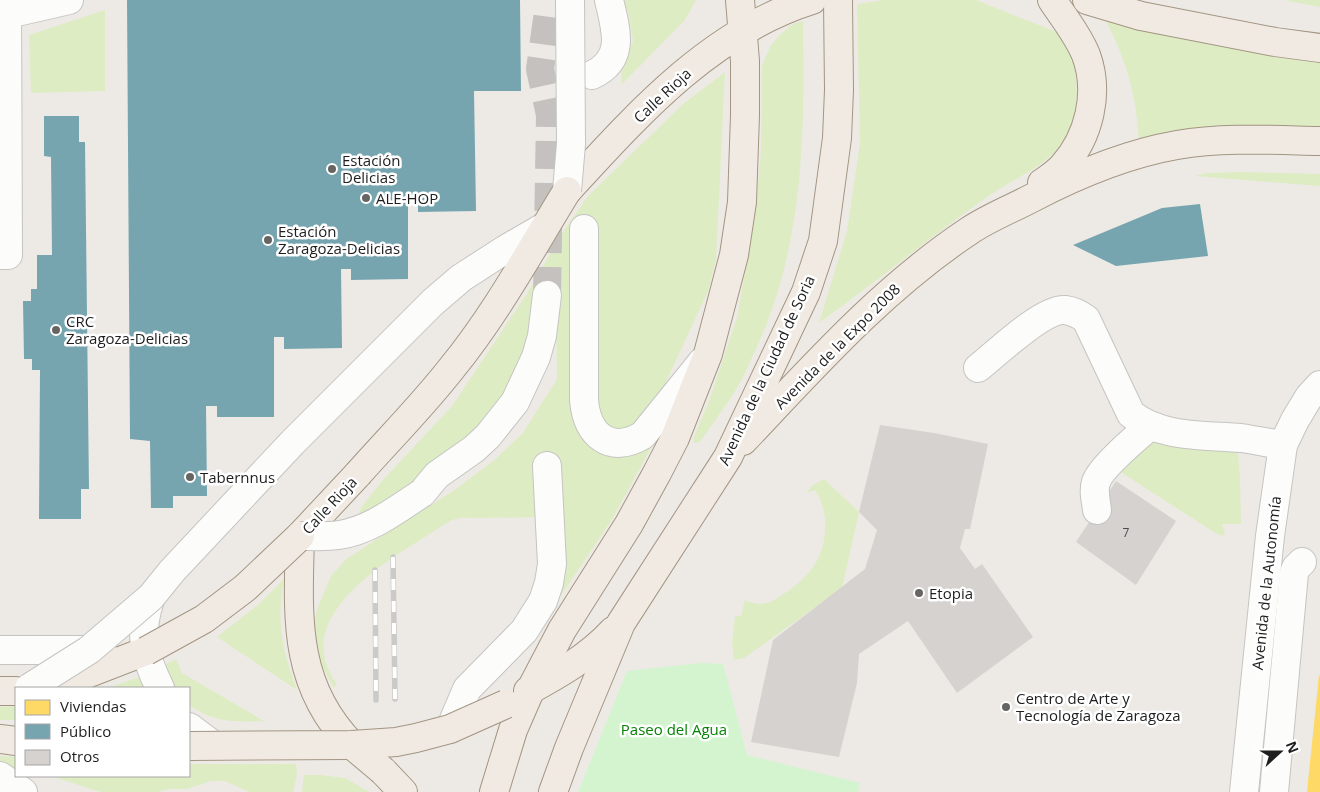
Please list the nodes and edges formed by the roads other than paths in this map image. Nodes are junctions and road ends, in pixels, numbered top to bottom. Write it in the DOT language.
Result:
graph roads {
  1 [pos="69,0"];
  2 [pos="570,0"];
  3 [pos="609,0"];
  4 [pos="740,0"];
  5 [pos="812,0"];
  6 [pos="838,0"];
  7 [pos="1052,0"];
  8 [pos="1087,0"];
  9 [pos="5,9"];
  10 [pos="742,31"];
  11 [pos="1320,48"];
  12 [pos="592,75"];
  13 [pos="1320,141"];
  14 [pos="1053,182"];
  15 [pos="567,191"];
  16 [pos="544,228"];
  17 [pos="584,229"];
  18 [pos="0,255"];
  19 [pos="547,295"];
  20 [pos="556,353"];
  21 [pos="708,354"];
  22 [pos="978,368"];
  23 [pos="1320,385"];
  24 [pos="1150,426"];
  25 [pos="1283,445"];
  26 [pos="728,457"];
  27 [pos="547,466"];
  28 [pos="422,493"];
  29 [pos="1096,510"];
  30 [pos="300,536"];
  31 [pos="1270,536"];
  32 [pos="1311,560"];
  33 [pos="151,598"];
  34 [pos="621,623"];
  35 [pos="7,650"];
  36 [pos="89,650"];
  37 [pos="146,651"];
  38 [pos="31,687"];
  39 [pos="40,687"];
  40 [pos="160,687"];
  41 [pos="0,691"];
  42 [pos="15,691"];
  43 [pos="530,691"];
  44 [pos="190,729"];
  45 [pos="450,729"];
  46 [pos="0,739"];
  47 [pos="15,741"];
  48 [pos="352,745"];
  49 [pos="201,746"];
  50 [pos="0,776"];
  51 [pos="23,792"];
  52 [pos="402,792"];
  53 [pos="494,792"];
  54 [pos="553,792"];
  55 [pos="1244,792"];
  56 [pos="1274,792"];
  1 -- 9 [label="street"];
  2 -- 15 [label="street, bridge"];
  3 -- 12 [label="street"];
  4 -- 10 [label="main road"];
  5 -- 10 [label="main road, Calle Rioja"];
  6 -- 26 [label="main road, Avenida de la Ciudad de Soria"];
  7 -- 14 [label="main road"];
  8 -- 11 [label="main road"];
  9 -- 18 [label="street"];
  10 -- 15 [label="main road, Calle Rioja"];
  10 -- 21 [label="main road"];
  13 -- 14 [label="main road"];
  14 -- 26 [label="main road, Avenida de la Expo 2008"];
  15 -- 16 [label="main road, Calle Rioja, bridge"];
  16 -- 30 [label="main road, Calle Rioja, bridge"];
  16 -- 33 [label="street, Calle Rioja, bridge"];
  17 -- 21 [label="street"];
  19 -- 28 [label="street"];
  20 -- 28 [label="street"];
  21 -- 43 [label="main road"];
  22 -- 24 [label="street"];
  23 -- 25 [label="street, Avenida de la Autonomía"];
  24 -- 25 [label="street"];
  24 -- 29 [label="street"];
  25 -- 31 [label="street, Avenida de la Autonomía"];
  26 -- 34 [label="main road, Avenida de la Ciudad de Soria"];
  27 -- 45 [label="street"];
  28 -- 30 [label="street, bridge"];
  30 -- 37 [label="main road, Calle Rioja, bridge"];
  30 -- 48 [label="main road"];
  31 -- 32 [label="street"];
  31 -- 55 [label="street, Avenida de la Autonomía"];
  32 -- 56 [label="street, Avenida de la Autonomía"];
  33 -- 36 [label="street, Calle Rioja, bridge"];
  33 -- 37 [label="street"];
  34 -- 43 [label="main road"];
  34 -- 54 [label="main road, Avenida de la Ciudad de Soria"];
  35 -- 36 [label="street"];
  36 -- 37 [label="street"];
  36 -- 38 [label="street, Calle Rioja, bridge"];
  37 -- 39 [label="main road, Calle Rioja"];
  37 -- 40 [label="street"];
  41 -- 42 [label="main road"];
  43 -- 45 [label="main road, bridge"];
  43 -- 53 [label="main road"];
  44 -- 49 [label="street"];
  45 -- 48 [label="main road, bridge"];
  46 -- 47 [label="main road"];
  48 -- 49 [label="main road, bridge"];
  48 -- 52 [label="main road, bridge"];
  50 -- 51 [label="street"];
}
